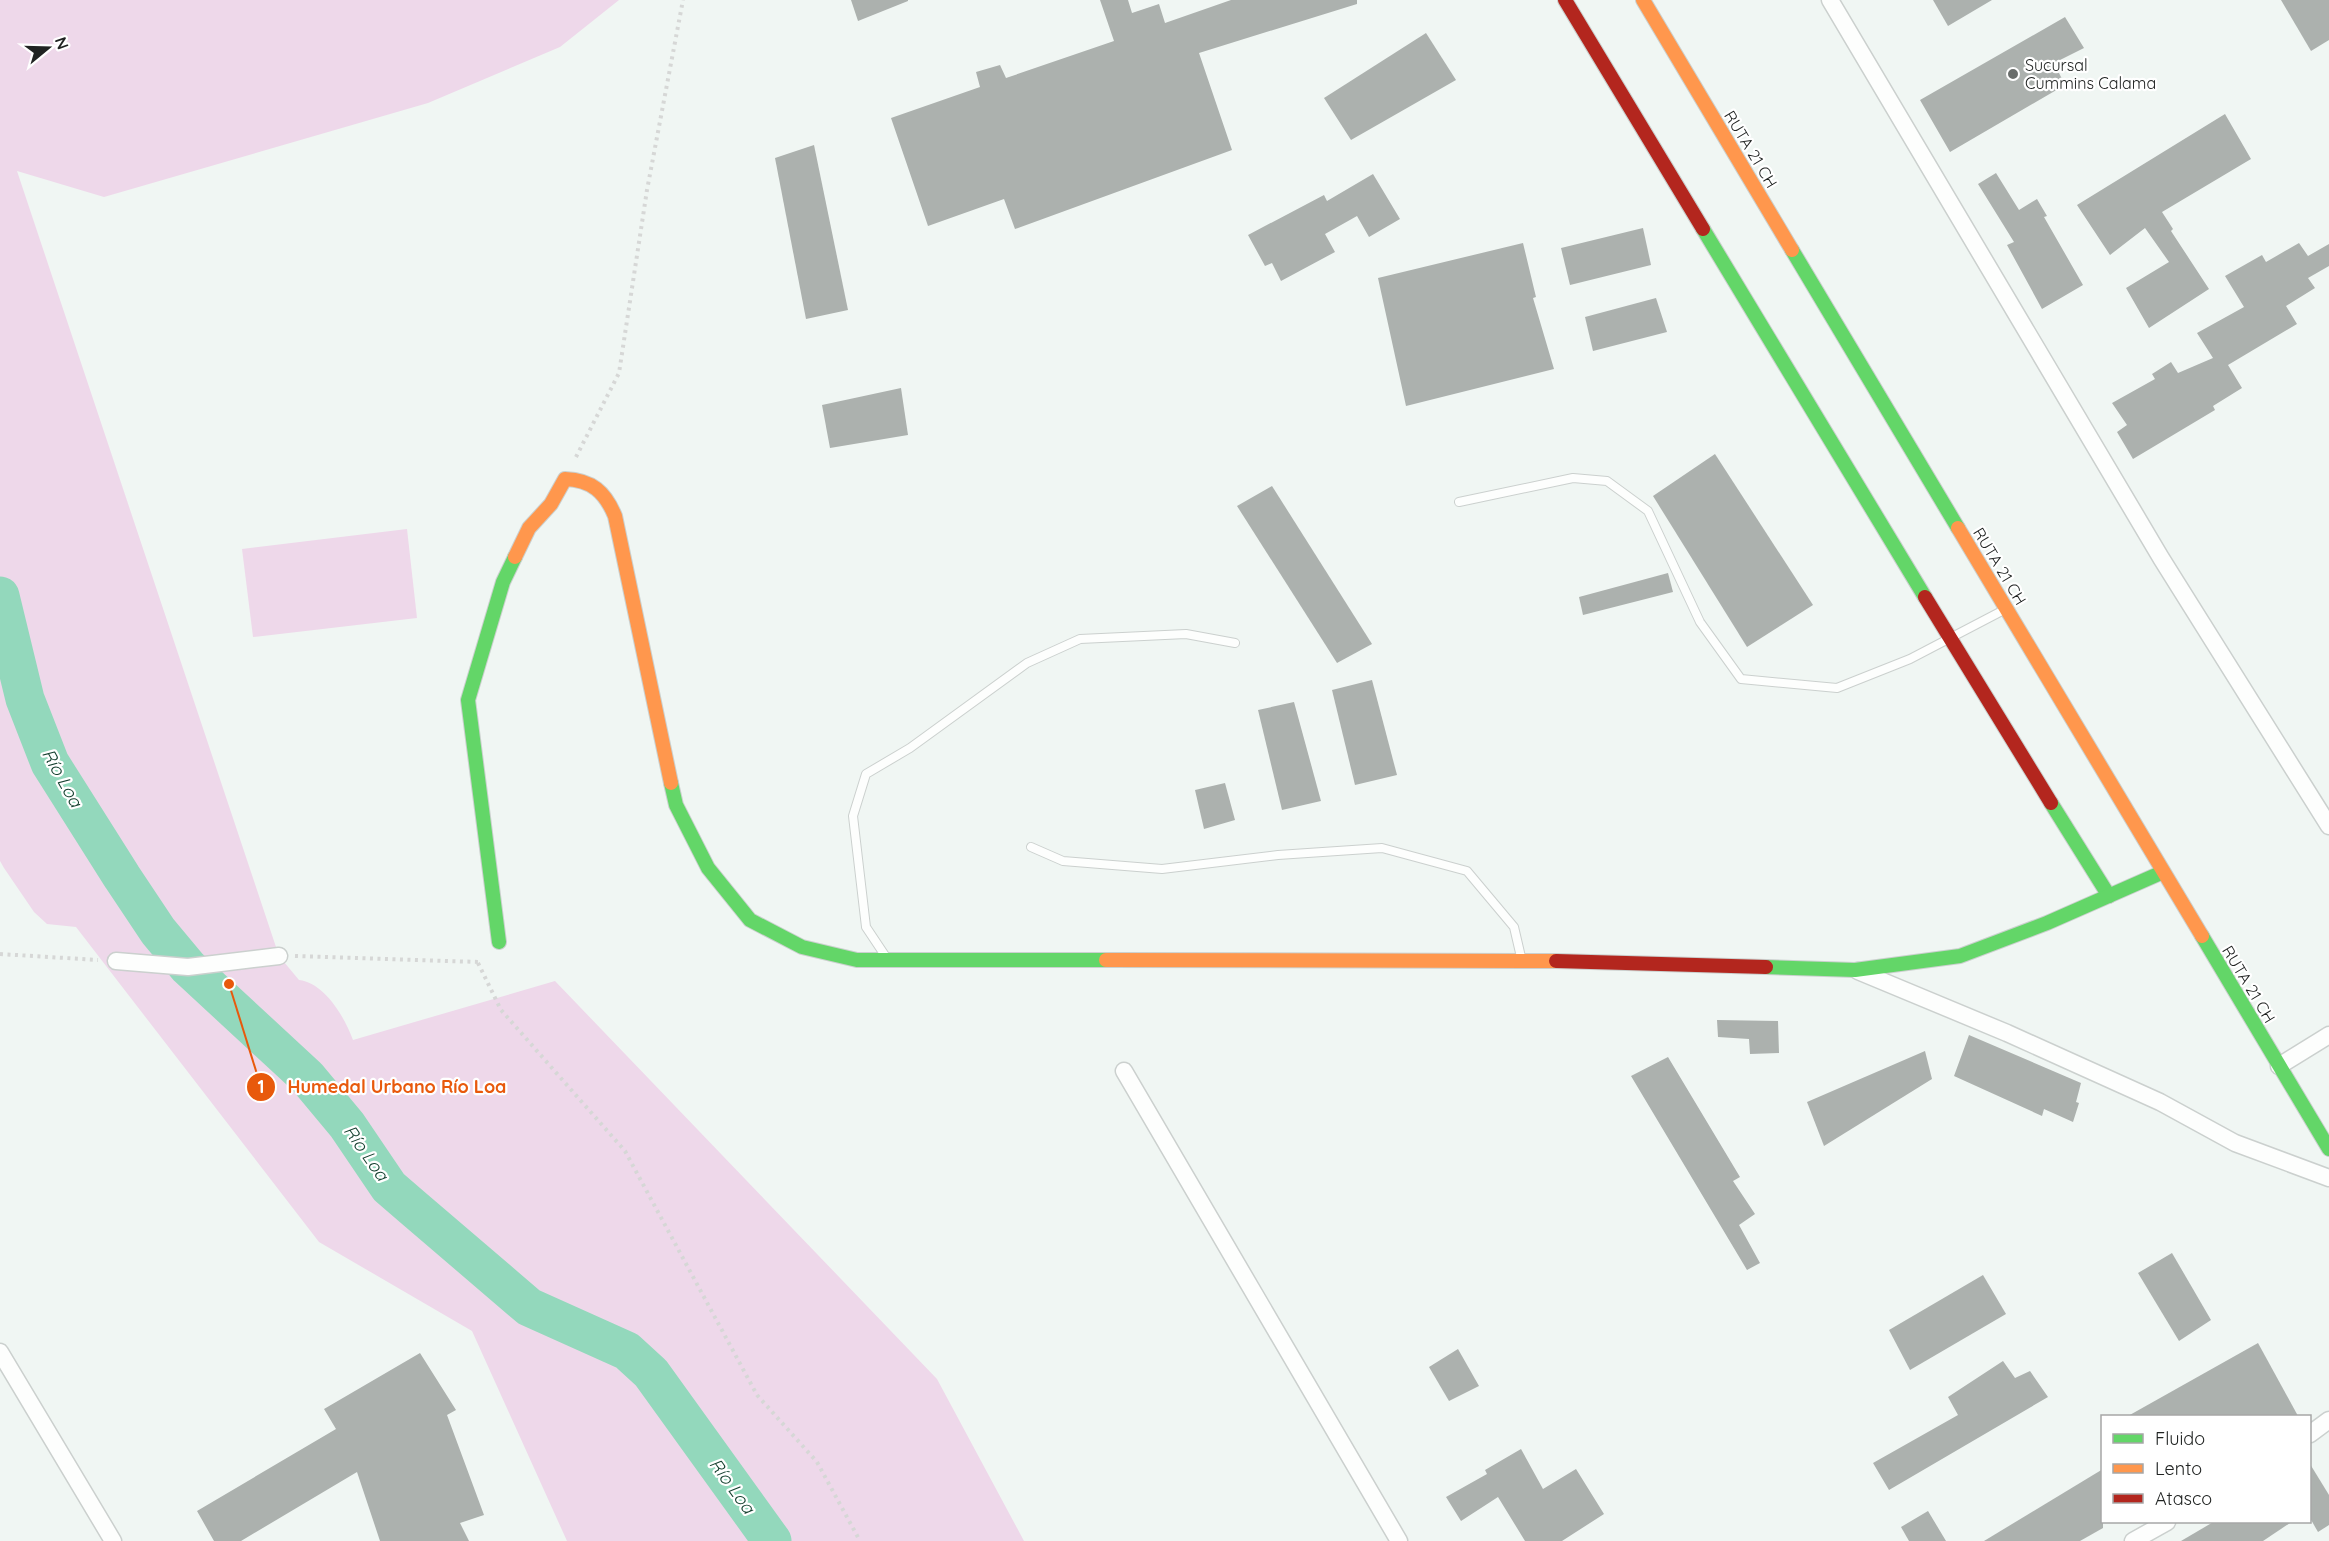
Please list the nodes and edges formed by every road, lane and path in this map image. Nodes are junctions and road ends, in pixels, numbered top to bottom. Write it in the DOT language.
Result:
graph roads {
  1 [pos="683,0"];
  2 [pos="1565,0"];
  3 [pos="1644,0"];
  4 [pos="1830,0"];
  5 [pos="565,479"];
  6 [pos="1459,502"];
  7 [pos="2006,609"];
  8 [pos="1950,638"];
  9 [pos="1235,643"];
  10 [pos="2329,826"];
  11 [pos="1031,847"];
  12 [pos="2163,872"];
  13 [pos="2109,896"];
  14 [pos="499,942"];
  15 [pos="0,954"];
  16 [pos="279,956"];
  17 [pos="888,960"];
  18 [pos="1522,960"];
  19 [pos="116,961"];
  20 [pos="478,963"];
  21 [pos="1855,970"];
  22 [pos="2329,1035"];
  23 [pos="2279,1066"];
  24 [pos="1124,1071"];
  25 [pos="2329,1149"];
  26 [pos="2329,1178"];
  27 [pos="0,1352"];
  28 [pos="2329,1420"];
  29 [pos="2311,1433"];
  30 [pos="2164,1523"];
  31 [pos="113,1541"];
  32 [pos="860,1541"];
  33 [pos="1399,1541"];
  34 [pos="2133,1541"];
  1 -- 5 [label="path"];
  2 -- 8 [label="main road"];
  3 -- 7 [label="main road, RUTA 21 CH"];
  4 -- 10 [label="street"];
  5 -- 14 [label="main road"];
  5 -- 17 [label="main road"];
  6 -- 8 [label="lane"];
  7 -- 8 [label="lane"];
  7 -- 12 [label="main road, RUTA 21 CH"];
  8 -- 13 [label="main road"];
  9 -- 17 [label="lane"];
  11 -- 18 [label="lane"];
  12 -- 13 [label="main road"];
  12 -- 23 [label="main road, RUTA 21 CH"];
  13 -- 21 [label="main road"];
  14 -- 20 [label="path"];
  15 -- 19 [label="path"];
  16 -- 19 [label="street"];
  16 -- 20 [label="path"];
  17 -- 18 [label="main road"];
  18 -- 21 [label="main road"];
  20 -- 32 [label="path"];
  21 -- 26 [label="street"];
  22 -- 23 [label="street"];
  23 -- 25 [label="main road, RUTA 21 CH"];
  24 -- 33 [label="street"];
  27 -- 31 [label="street"];
  28 -- 29 [label="street"];
  30 -- 34 [label="street"];
}
